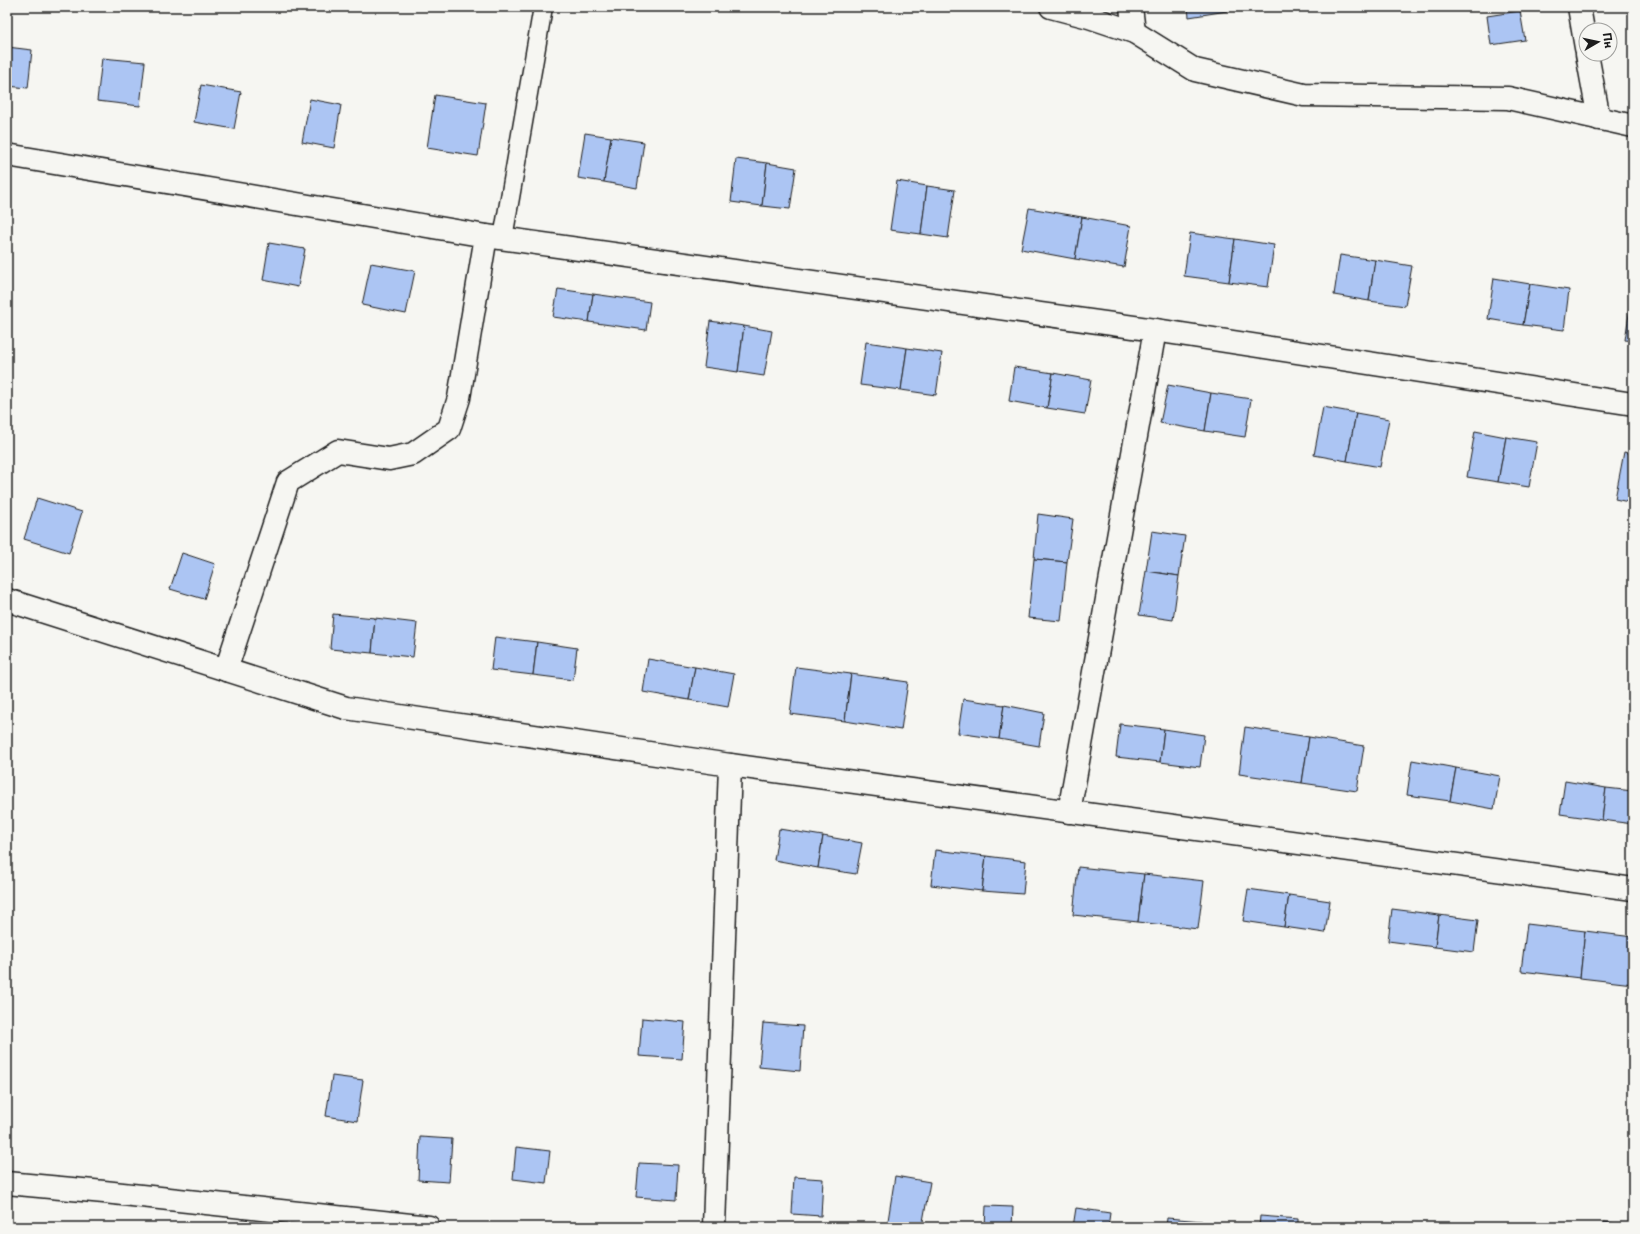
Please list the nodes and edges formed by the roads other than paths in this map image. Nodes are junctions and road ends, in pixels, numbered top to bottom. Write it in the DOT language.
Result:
graph roads {
  1 [pos="543,7"];
  2 [pos="1051,7"];
  3 [pos="1131,7"];
  4 [pos="1579,7"];
  5 [pos="1582,22"];
  6 [pos="1134,32"];
  7 [pos="1588,62"];
  8 [pos="1599,119"];
  9 [pos="1633,126"];
  10 [pos="7,155"];
  11 [pos="494,237"];
  12 [pos="1155,330"];
  13 [pos="1633,404"];
  14 [pos="7,600"];
  15 [pos="226,670"];
  16 [pos="730,765"];
  17 [pos="1068,812"];
  18 [pos="1633,889"];
  19 [pos="7,1183"];
  20 [pos="429,1227"];
  21 [pos="714,1227"];
  1 -- 11 [label="lane"];
  2 -- 6 [label="street"];
  3 -- 6 [label="street"];
  4 -- 5 [label="street"];
  6 -- 8 [label="street"];
  7 -- 8 [label="street"];
  8 -- 9 [label="street"];
  10 -- 11 [label="street"];
  11 -- 12 [label="street"];
  11 -- 15 [label="street"];
  12 -- 13 [label="street"];
  12 -- 17 [label="street"];
  14 -- 15 [label="street"];
  15 -- 16 [label="street"];
  16 -- 17 [label="street"];
  16 -- 21 [label="street"];
  17 -- 18 [label="street"];
  19 -- 20 [label="street"];
}
